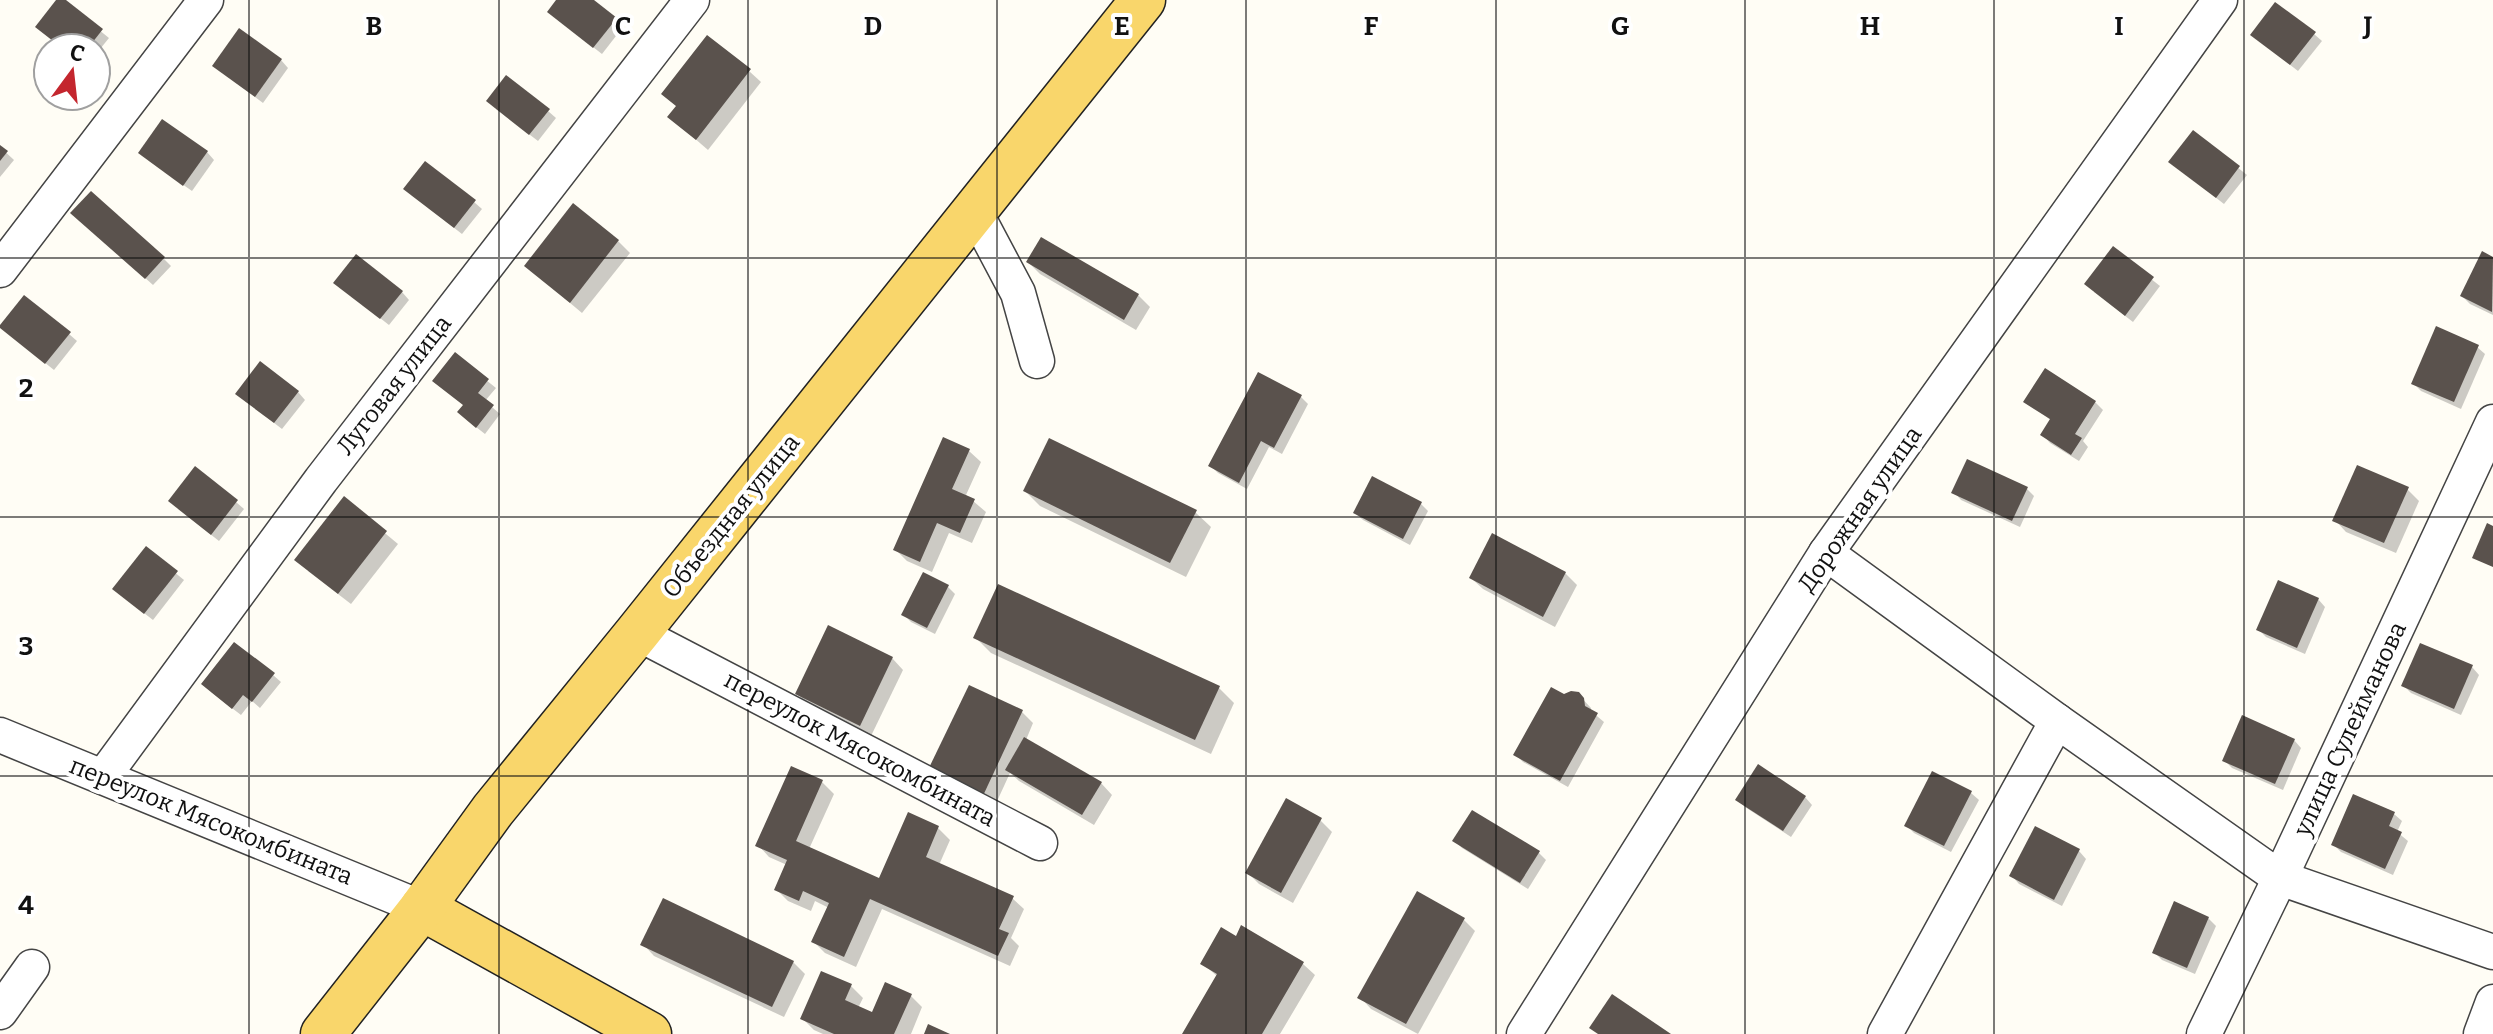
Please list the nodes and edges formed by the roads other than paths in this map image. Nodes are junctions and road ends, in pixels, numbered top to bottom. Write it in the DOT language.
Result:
graph roads {
  1 [pos="206,0"];
  2 [pos="692,0"];
  3 [pos="1143,0"];
  4 [pos="2220,0"];
  5 [pos="975,212"];
  6 [pos="0,270"];
  7 [pos="1037,361"];
  8 [pos="2493,422"];
  9 [pos="1826,553"];
  10 [pos="637,633"];
  11 [pos="2057,721"];
  12 [pos="0,735"];
  13 [pos="103,777"];
  14 [pos="1040,843"];
  15 [pos="2280,878"];
  16 [pos="422,908"];
  17 [pos="2493,952"];
  18 [pos="32,967"];
  19 [pos="2493,1002"];
  20 [pos="0,1012"];
  21 [pos="323,1034"];
  22 [pos="649,1034"];
  23 [pos="1524,1034"];
  24 [pos="1885,1034"];
  25 [pos="2204,1034"];
  26 [pos="2481,1034"];
  1 -- 6 [label="street"];
  2 -- 13 [label="street, Луговая улица"];
  3 -- 5 [label="main road, Объездная улица"];
  4 -- 9 [label="street, Дорожная улица"];
  5 -- 7 [label="street"];
  5 -- 10 [label="main road, Объездная улица"];
  8 -- 15 [label="street, улица Сулейманова"];
  9 -- 11 [label="street"];
  9 -- 23 [label="street, Дорожная улица"];
  10 -- 14 [label="street, переулок Мясокомбината"];
  10 -- 16 [label="main road, Объездная улица"];
  11 -- 15 [label="street"];
  11 -- 24 [label="street"];
  12 -- 13 [label="street, переулок Мясокомбината"];
  13 -- 16 [label="street, переулок Мясокомбината"];
  15 -- 17 [label="street"];
  15 -- 25 [label="street, улица Сулейманова"];
  16 -- 21 [label="main road, Объездная улица"];
  16 -- 22 [label="main road"];
  18 -- 20 [label="street"];
  19 -- 26 [label="street"];
}
